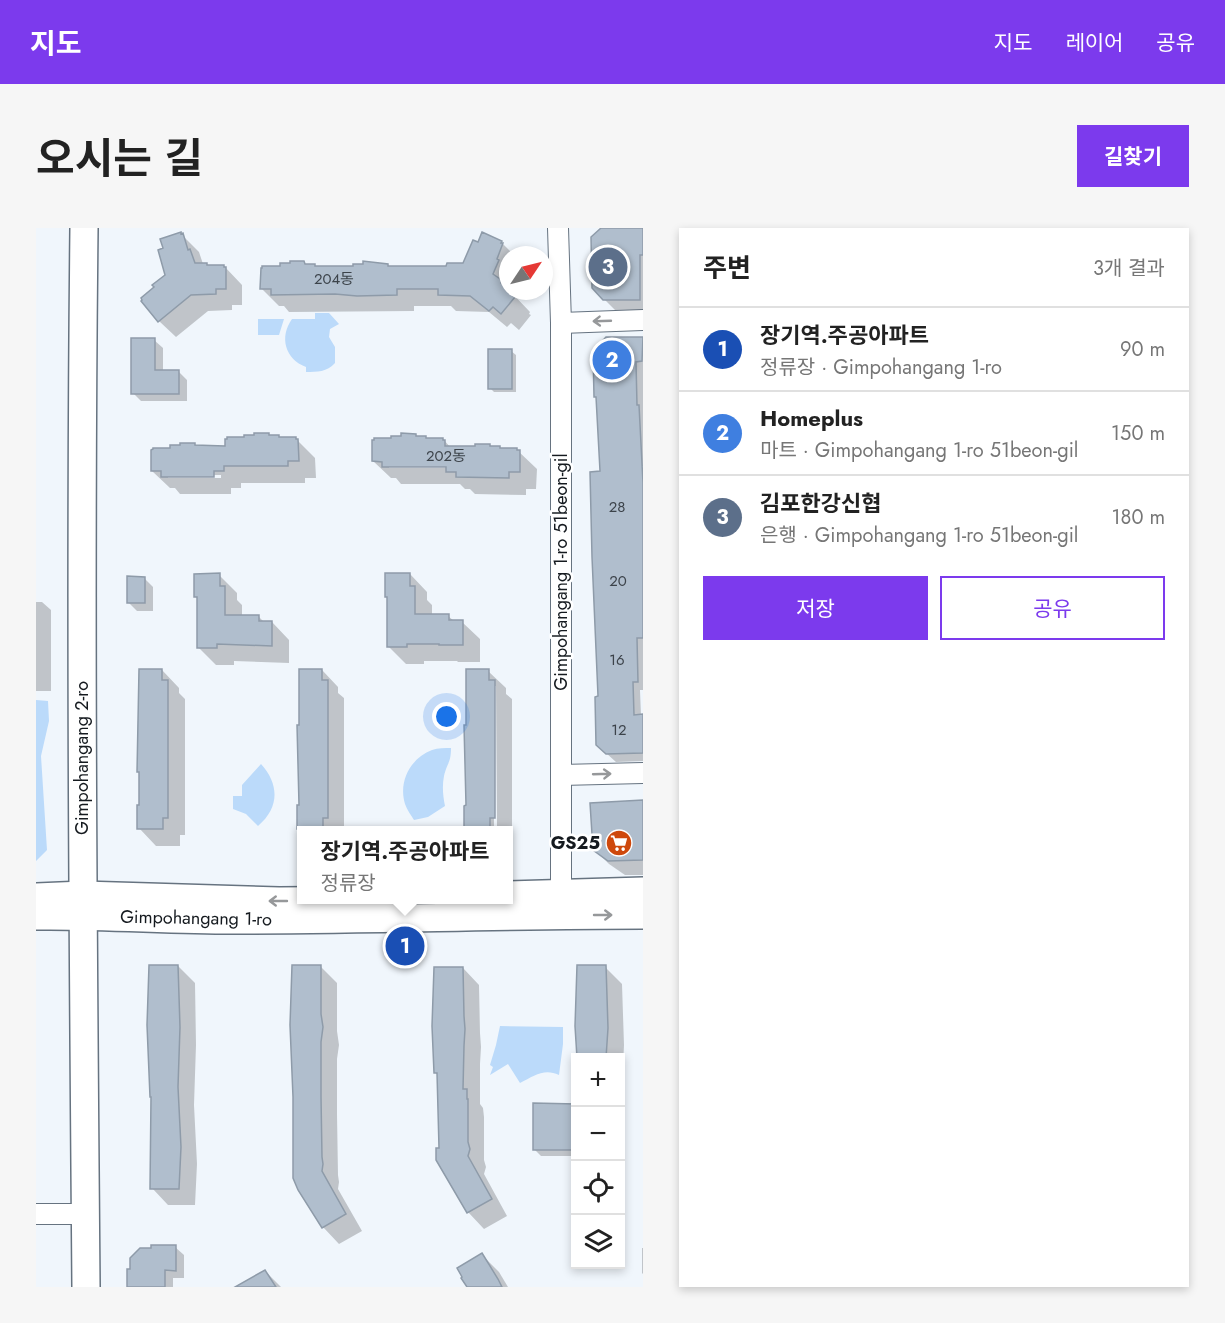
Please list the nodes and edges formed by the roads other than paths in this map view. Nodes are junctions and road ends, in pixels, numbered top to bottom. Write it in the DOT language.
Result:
graph roads {
  1 [pos="84,228"];
  2 [pos="558,228"];
  3 [pos="643,320"];
  4 [pos="561,323"];
  5 [pos="643,773"];
  6 [pos="561,775"];
  7 [pos="643,891"];
  8 [pos="513,896"];
  9 [pos="36,897"];
  10 [pos="297,901"];
  11 [pos="560,904"];
  12 [pos="82,905"];
  13 [pos="643,915"];
  14 [pos="36,916"];
  15 [pos="36,1214"];
  16 [pos="86,1214"];
  17 [pos="86,1287"];
  1 -- 12 [label="street, Gimpohangang 2-ro"];
  2 -- 4 [label="street, Gimpohangang 1-ro 51beon-gil"];
  3 -- 4 [label="street, one-way"];
  4 -- 6 [label="street, Gimpohangang 1-ro 51beon-gil"];
  6 -- 5 [label="street, one-way"];
  6 -- 11 [label="street, Gimpohangang 1-ro 51beon-gil"];
  7 -- 11 [label="street, Gimpohangang 1-ro"];
  8 -- 11 [label="street, Gimpohangang 1-ro"];
  9 -- 12 [label="street, Gimpohangang 1-ro"];
  10 -- 12 [label="street, Gimpohangang 1-ro, one-way"];
  11 -- 12 [label="street, Gimpohangang 1-ro"];
  11 -- 13 [label="street, Gimpohangang 1-ro, one-way"];
  12 -- 14 [label="street, Gimpohangang 1-ro"];
  12 -- 16 [label="street, Gimpohangang 2-ro"];
  15 -- 16 [label="street"];
  16 -- 17 [label="street, Gimpohangang 2-ro"];
}
